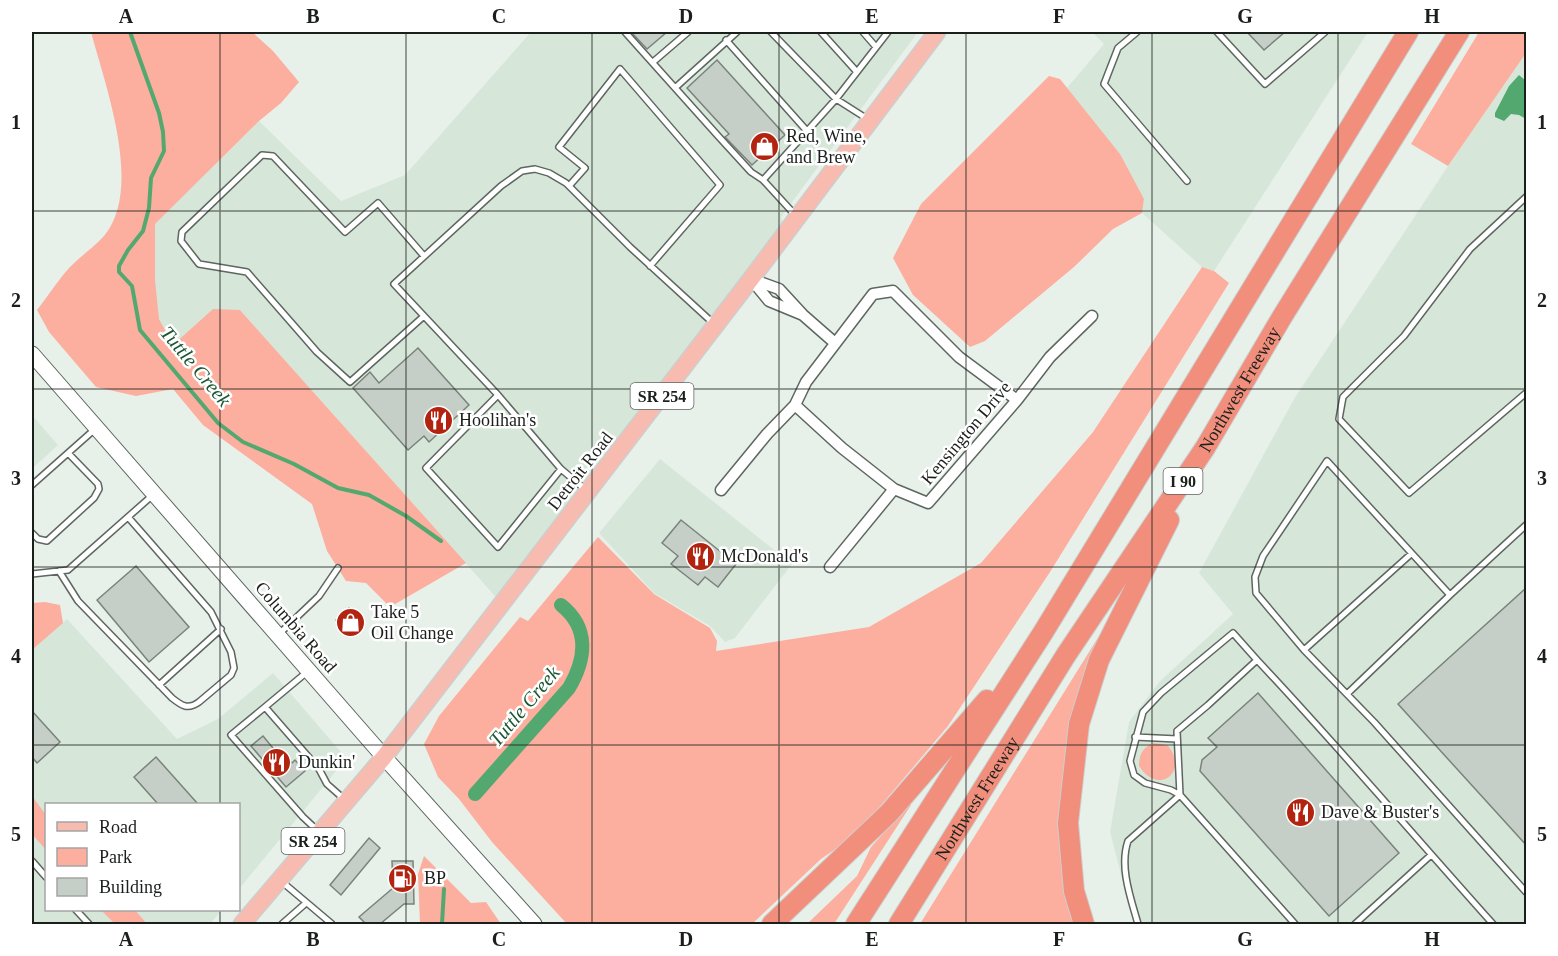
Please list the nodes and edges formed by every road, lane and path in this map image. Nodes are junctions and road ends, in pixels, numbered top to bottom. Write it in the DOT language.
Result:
graph roads {
  1 [pos="625,32"];
  2 [pos="688,32"];
  3 [pos="737,32"];
  4 [pos="771,32"];
  5 [pos="821,32"];
  6 [pos="863,32"];
  7 [pos="888,32"];
  8 [pos="1137,32"];
  9 [pos="1217,32"];
  10 [pos="1325,32"];
  11 [pos="1408,32"];
  12 [pos="1459,32"];
  13 [pos="932,34"];
  14 [pos="726,40"];
  15 [pos="876,47"];
  16 [pos="653,62"];
  17 [pos="857,72"];
  18 [pos="676,87"];
  19 [pos="836,99"];
  20 [pos="870,120"];
  21 [pos="807,131"];
  22 [pos="763,180"];
  23 [pos="1187,180"];
  24 [pos="569,186"];
  25 [pos="1527,197"];
  26 [pos="798,218"];
  27 [pos="424,256"];
  28 [pos="650,266"];
  29 [pos="752,279"];
  30 [pos="424,316"];
  31 [pos="1092,316"];
  32 [pos="716,326"];
  33 [pos="836,343"];
  34 [pos="32,354"];
  35 [pos="1527,393"];
  36 [pos="498,395"];
  37 [pos="1017,399"];
  38 [pos="795,405"];
  39 [pos="96,428"];
  40 [pos="1205,448"];
  41 [pos="68,453"];
  42 [pos="561,469"];
  43 [pos="32,485"];
  44 [pos="894,489"];
  45 [pos="721,490"];
  46 [pos="588,492"];
  47 [pos="154,494"];
  48 [pos="128,517"];
  49 [pos="1527,525"];
  50 [pos="32,533"];
  51 [pos="1411,554"];
  52 [pos="830,567"];
  53 [pos="338,568"];
  54 [pos="59,571"];
  55 [pos="32,574"];
  56 [pos="1450,595"];
  57 [pos="221,629"];
  58 [pos="1044,631"];
  59 [pos="278,636"];
  60 [pos="1304,650"];
  61 [pos="1257,660"];
  62 [pos="309,671"];
  63 [pos="159,685"];
  64 [pos="1347,694"];
  65 [pos="265,707"];
  66 [pos="1136,737"];
  67 [pos="1177,739"];
  68 [pos="384,758"];
  69 [pos="1180,795"];
  70 [pos="347,802"];
  71 [pos="320,833"];
  72 [pos="1431,855"];
  73 [pos="32,861"];
  74 [pos="45,876"];
  75 [pos="280,880"];
  76 [pos="1527,892"];
  77 [pos="306,903"];
  78 [pos="78,911"];
  79 [pos="246,923"];
  80 [pos="89,924"];
  81 [pos="282,924"];
  82 [pos="332,924"];
  83 [pos="534,924"];
  84 [pos="772,924"];
  85 [pos="856,924"];
  86 [pos="899,924"];
  87 [pos="1084,924"];
  88 [pos="1138,924"];
  89 [pos="1294,924"];
  90 [pos="1355,924"];
  91 [pos="1493,924"];
  1 -- 16 [label="lane"];
  2 -- 16 [label="lane"];
  3 -- 14 [label="lane"];
  4 -- 19 [label="lane"];
  5 -- 17 [label="lane"];
  6 -- 15 [label="lane"];
  7 -- 15 [label="lane"];
  8 -- 23 [label="lane"];
  9 -- 10 [label="lane"];
  11 -- 58 [label="highway, Northwest Freeway / I 90"];
  12 -- 40 [label="highway, Northwest Freeway / I 90"];
  13 -- 20 [label="main road, Detroit Road / SR 254"];
  14 -- 18 [label="lane"];
  14 -- 21 [label="lane"];
  15 -- 17 [label="lane"];
  16 -- 18 [label="lane"];
  17 -- 19 [label="lane"];
  18 -- 22 [label="lane"];
  19 -- 20 [label="lane"];
  19 -- 21 [label="lane"];
  20 -- 26 [label="main road, Detroit Road / SR 254"];
  21 -- 22 [label="lane"];
  22 -- 26 [label="lane"];
  24 -- 27 [label="lane"];
  24 -- 28 [label="lane"];
  24 -- 28 [label="lane"];
  25 -- 35 [label="lane"];
  26 -- 29 [label="main road, Detroit Road / SR 254"];
  27 -- 30 [label="lane"];
  27 -- 30 [label="lane"];
  28 -- 32 [label="lane"];
  29 -- 32 [label="main road, Detroit Road / SR 254"];
  29 -- 33 [label="street"];
  30 -- 36 [label="lane"];
  31 -- 37 [label="street, Kensington Drive"];
  32 -- 46 [label="main road, Detroit Road / SR 254"];
  33 -- 37 [label="street"];
  33 -- 38 [label="street"];
  34 -- 39 [label="main road, Columbia Road"];
  36 -- 42 [label="lane"];
  36 -- 42 [label="lane"];
  37 -- 44 [label="street, Kensington Drive"];
  38 -- 44 [label="street, Kensington Drive"];
  38 -- 45 [label="street"];
  39 -- 41 [label="lane"];
  39 -- 47 [label="main road, Columbia Road"];
  40 -- 86 [label="highway, Northwest Freeway / I 90"];
  40 -- 87 [label="highway"];
  41 -- 43 [label="lane"];
  41 -- 50 [label="lane"];
  42 -- 46 [label="lane"];
  44 -- 52 [label="street"];
  46 -- 68 [label="main road, Detroit Road / SR 254"];
  47 -- 48 [label="lane"];
  47 -- 59 [label="main road, Columbia Road"];
  48 -- 54 [label="lane"];
  48 -- 57 [label="lane"];
  49 -- 56 [label="lane"];
  51 -- 56 [label="lane"];
  51 -- 60 [label="lane"];
  51 -- 60 [label="lane"];
  53 -- 59 [label="lane"];
  54 -- 55 [label="lane"];
  54 -- 63 [label="lane"];
  56 -- 64 [label="lane"];
  57 -- 63 [label="lane"];
  57 -- 63 [label="lane"];
  58 -- 84 [label="highway"];
  58 -- 85 [label="highway, Northwest Freeway / I 90"];
  59 -- 62 [label="main road, Columbia Road"];
  60 -- 64 [label="lane"];
  61 -- 66 [label="lane"];
  61 -- 67 [label="lane"];
  61 -- 72 [label="lane"];
  62 -- 65 [label="lane"];
  62 -- 68 [label="main road, Columbia Road"];
  64 -- 76 [label="lane"];
  65 -- 70 [label="lane"];
  65 -- 71 [label="lane"];
  66 -- 67 [label="lane"];
  66 -- 69 [label="lane"];
  67 -- 69 [label="lane"];
  68 -- 70 [label="main road, Detroit Road / SR 254"];
  68 -- 83 [label="main road, Columbia Road"];
  69 -- 88 [label="lane"];
  69 -- 89 [label="lane"];
  70 -- 71 [label="main road, Detroit Road / SR 254"];
  71 -- 75 [label="main road, Detroit Road / SR 254"];
  72 -- 90 [label="lane"];
  72 -- 91 [label="lane"];
  73 -- 74 [label="lane"];
  75 -- 77 [label="lane"];
  75 -- 79 [label="main road, Detroit Road / SR 254"];
  77 -- 81 [label="lane"];
  77 -- 82 [label="lane"];
  78 -- 80 [label="lane"];
}
